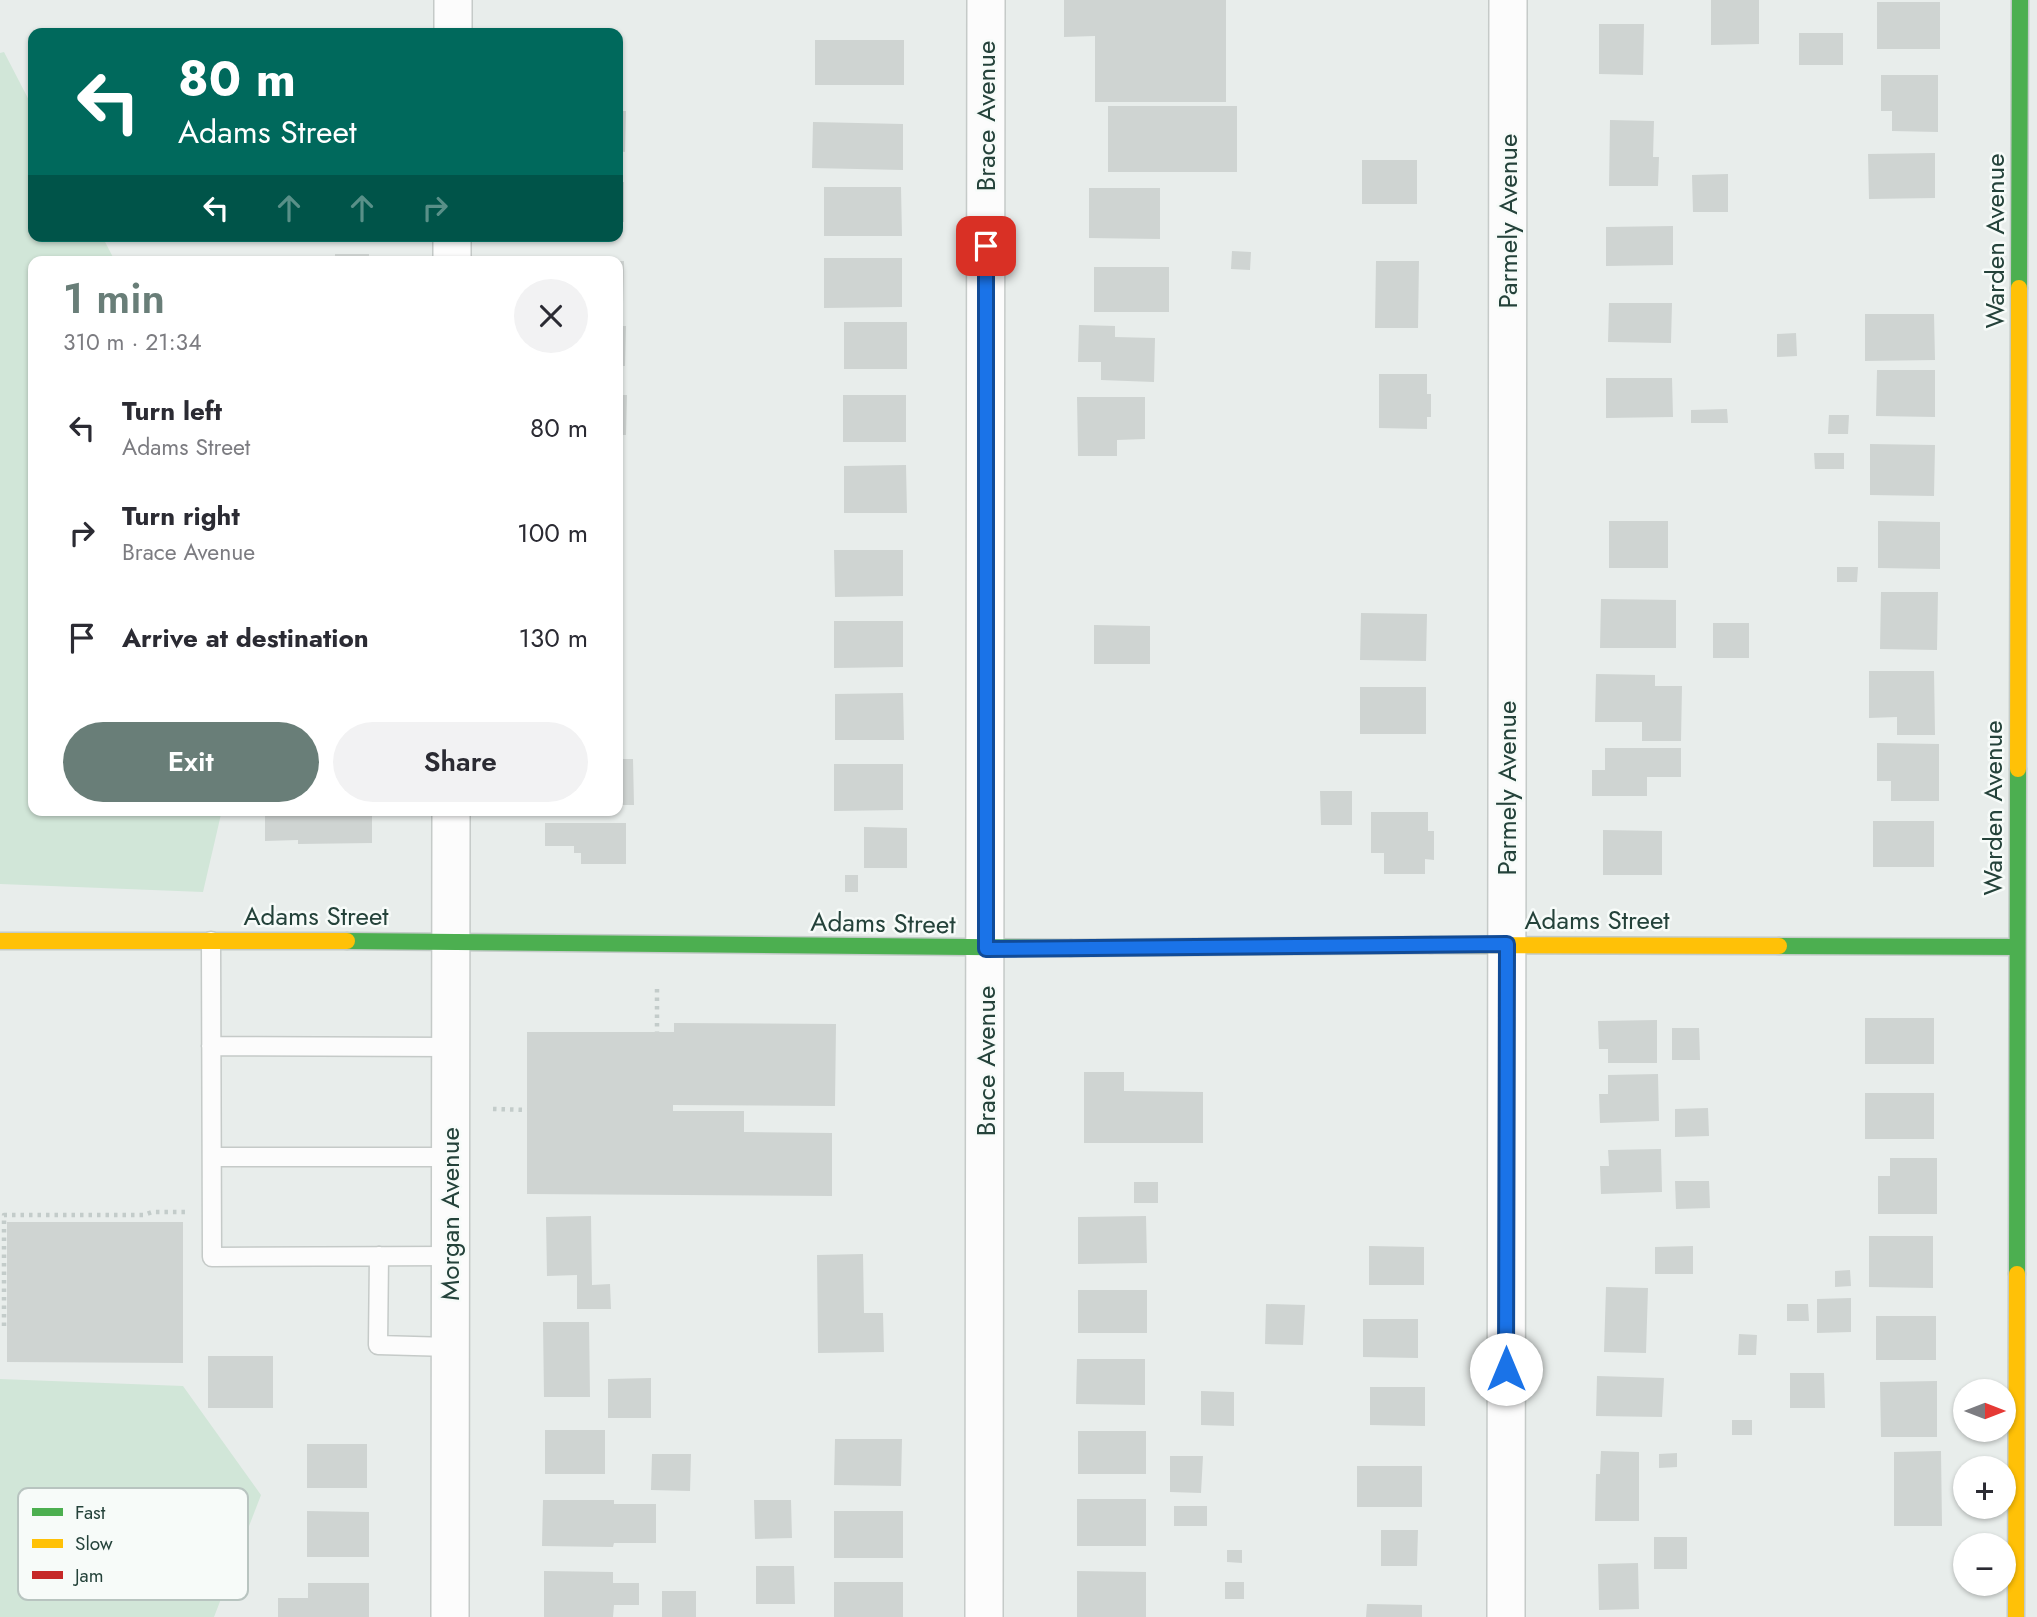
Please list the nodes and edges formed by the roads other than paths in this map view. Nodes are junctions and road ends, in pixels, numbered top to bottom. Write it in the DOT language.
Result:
graph roads {
  1 [pos="453,0"];
  2 [pos="986,0"];
  3 [pos="1508,0"];
  4 [pos="2020,0"];
  5 [pos="453,28"];
  6 [pos="2028,54"];
  7 [pos="2028,263"];
  8 [pos="2018,501"];
  9 [pos="2037,502"];
  10 [pos="451,816"];
  11 [pos="0,940"];
  12 [pos="211,940"];
  13 [pos="450,940"];
  14 [pos="1507,944"];
  15 [pos="2017,947"];
  16 [pos="986,949"];
  17 [pos="2016,975"];
  18 [pos="2037,976"];
  19 [pos="211,1046"];
  20 [pos="450,1048"];
  21 [pos="212,1157"];
  22 [pos="450,1157"];
  23 [pos="379,1256"];
  24 [pos="450,1256"];
  25 [pos="450,1347"];
  26 [pos="2015,1451"];
  27 [pos="2037,1451"];
  28 [pos="2037,1601"];
  29 [pos="2016,1609"];
  30 [pos="450,1617"];
  31 [pos="984,1617"];
  32 [pos="1506,1617"];
  1 -- 5 [label="street"];
  2 -- 16 [label="street, Brace Avenue"];
  3 -- 14 [label="street, Parmely Avenue"];
  4 -- 6 [label="street, Warden Avenue"];
  6 -- 7 [label="street, Warden Avenue"];
  7 -- 8 [label="street, Warden Avenue"];
  8 -- 9 [label="lane"];
  8 -- 15 [label="street, Warden Avenue"];
  10 -- 13 [label="street, Morgan Avenue"];
  11 -- 12 [label="street, Adams Street"];
  12 -- 13 [label="street, Adams Street"];
  12 -- 19 [label="lane"];
  13 -- 16 [label="street, Adams Street"];
  13 -- 20 [label="street, Morgan Avenue"];
  14 -- 15 [label="street, Adams Street"];
  14 -- 16 [label="street, Adams Street"];
  14 -- 32 [label="street, Parmely Avenue"];
  15 -- 17 [label="street, Warden Avenue"];
  16 -- 31 [label="street, Brace Avenue"];
  17 -- 18 [label="lane"];
  17 -- 26 [label="street, Warden Avenue"];
  19 -- 20 [label="lane"];
  19 -- 21 [label="lane"];
  20 -- 22 [label="street, Morgan Avenue"];
  21 -- 22 [label="lane"];
  21 -- 23 [label="lane"];
  22 -- 24 [label="street, Morgan Avenue"];
  23 -- 24 [label="lane"];
  23 -- 25 [label="lane"];
  24 -- 25 [label="street, Morgan Avenue"];
  25 -- 30 [label="street, Morgan Avenue"];
  26 -- 27 [label="lane"];
  26 -- 29 [label="street, Warden Avenue"];
  28 -- 29 [label="lane"];
}
